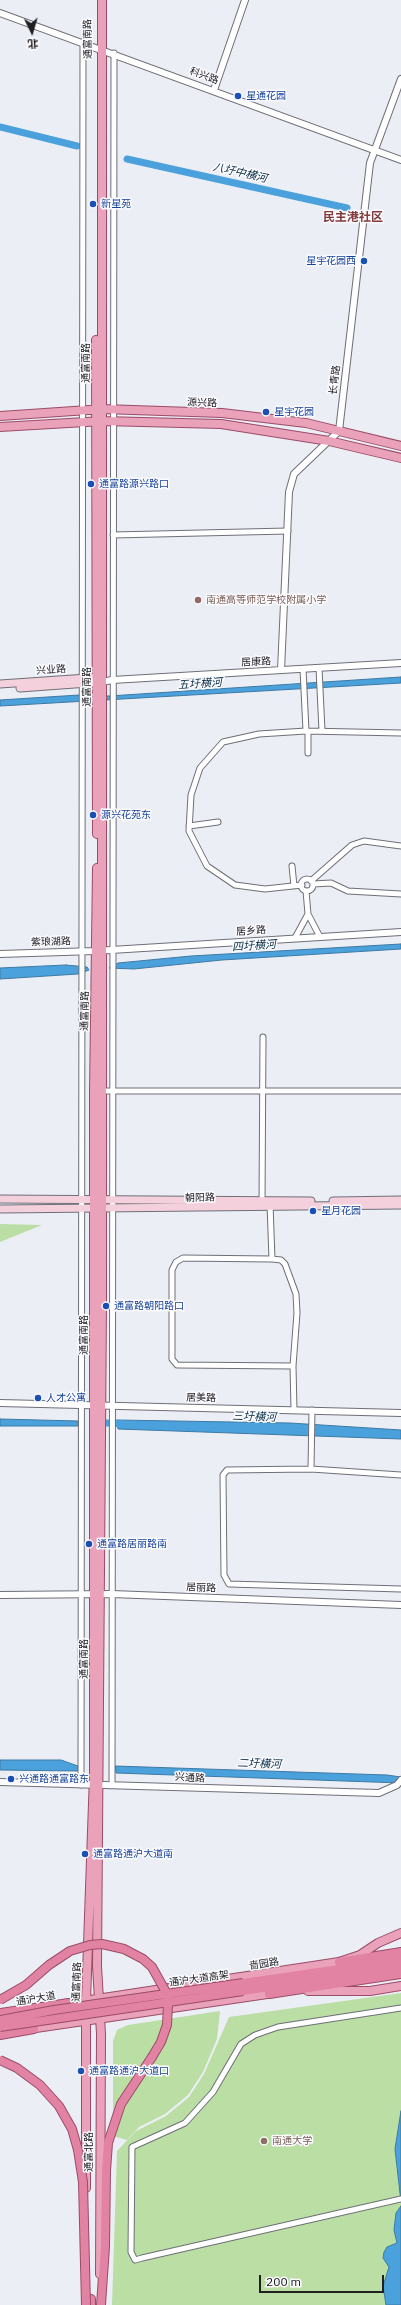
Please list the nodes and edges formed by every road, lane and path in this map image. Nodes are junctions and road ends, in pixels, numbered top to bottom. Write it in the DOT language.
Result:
graph roads {
  1 [pos="98,0"];
  2 [pos="102,0"];
  3 [pos="245,0"];
  4 [pos="0,13"];
  5 [pos="83,42"];
  6 [pos="101,48"];
  7 [pos="114,53"];
  8 [pos="401,79"];
  9 [pos="214,90"];
  10 [pos="375,150"];
  11 [pos="401,160"];
  12 [pos="84,410"];
  13 [pos="100,410"];
  14 [pos="113,410"];
  15 [pos="0,416"];
  16 [pos="100,421"];
  17 [pos="113,421"];
  18 [pos="84,422"];
  19 [pos="0,426"];
  20 [pos="339,431"];
  21 [pos="329,440"];
  22 [pos="401,446"];
  23 [pos="401,458"];
  24 [pos="288,531"];
  25 [pos="113,535"];
  26 [pos="401,663"];
  27 [pos="319,668"];
  28 [pos="303,669"];
  29 [pos="281,670"];
  30 [pos="100,680"];
  31 [pos="112,680"];
  32 [pos="82,681"];
  33 [pos="0,684"];
  34 [pos="0,689"];
  35 [pos="307,731"];
  36 [pos="322,731"];
  37 [pos="401,733"];
  38 [pos="308,753"];
  39 [pos="218,822"];
  40 [pos="189,826"];
  41 [pos="401,846"];
  42 [pos="292,866"];
  43 [pos="312,882"];
  44 [pos="294,886"];
  45 [pos="302,886"];
  46 [pos="306,891"];
  47 [pos="401,894"];
  48 [pos="308,914"];
  49 [pos="401,932"];
  50 [pos="320,937"];
  51 [pos="295,938"];
  52 [pos="113,949"];
  53 [pos="99,950"];
  54 [pos="82,951"];
  55 [pos="0,954"];
  56 [pos="263,1037"];
  57 [pos="98,1091"];
  58 [pos="114,1091"];
  59 [pos="264,1091"];
  60 [pos="401,1091"];
  61 [pos="0,1199"];
  62 [pos="82,1200"];
  63 [pos="113,1200"];
  64 [pos="401,1200"];
  65 [pos="98,1204"];
  66 [pos="262,1204"];
  67 [pos="270,1204"];
  68 [pos="401,1205"];
  69 [pos="0,1209"];
  70 [pos="82,1209"];
  71 [pos="112,1209"];
  72 [pos="272,1260"];
  73 [pos="293,1366"];
  74 [pos="0,1403"];
  75 [pos="82,1405"];
  76 [pos="98,1405"];
  77 [pos="113,1406"];
  78 [pos="294,1410"];
  79 [pos="312,1410"];
  80 [pos="401,1413"];
  81 [pos="311,1469"];
  82 [pos="401,1475"];
  83 [pos="401,1589"];
  84 [pos="112,1594"];
  85 [pos="0,1595"];
  86 [pos="82,1595"];
  87 [pos="98,1595"];
  88 [pos="401,1605"];
  89 [pos="401,1780"];
  90 [pos="0,1782"];
  91 [pos="97,1784"];
  92 [pos="81,1785"];
  93 [pos="112,1785"];
  94 [pos="401,1933"];
  95 [pos="401,1952"];
  96 [pos="401,1960"];
  97 [pos="339,1962"];
  98 [pos="401,1968"];
  99 [pos="401,1974"];
  100 [pos="401,1986"];
  101 [pos="243,1987"];
  102 [pos="269,1994"];
  103 [pos="100,1999"];
  104 [pos="0,2000"];
  105 [pos="86,2001"];
  106 [pos="69,2003"];
  107 [pos="401,2008"];
  108 [pos="0,2012"];
  109 [pos="0,2016"];
  110 [pos="100,2019"];
  111 [pos="0,2020"];
  112 [pos="87,2022"];
  113 [pos="34,2029"];
  114 [pos="1,2034"];
  115 [pos="0,2060"];
  116 [pos="400,2200"];
  117 [pos="88,2304"];
  118 [pos="101,2305"];
  1 -- 6 [label="main road, 通富南路"];
  2 -- 6 [label="main road, 通富南路"];
  3 -- 9 [label="street"];
  4 -- 5 [label="street, 科兴路"];
  5 -- 6 [label="street, 科兴路"];
  5 -- 12 [label="street"];
  6 -- 7 [label="street, 科兴路"];
  6 -- 13 [label="main road, 通富南路"];
  7 -- 9 [label="street, 科兴路"];
  7 -- 14 [label="street"];
  8 -- 10 [label="street, 长青路"];
  9 -- 10 [label="street, 科兴路"];
  10 -- 11 [label="street, 科兴路"];
  10 -- 20 [label="street, 长青路"];
  12 -- 13 [label="main road, 源兴路"];
  12 -- 15 [label="main road, 源兴路"];
  12 -- 18 [label="street"];
  13 -- 14 [label="main road, 源兴路"];
  13 -- 16 [label="main road, 通富南路"];
  14 -- 17 [label="street"];
  14 -- 20 [label="main road, 源兴路"];
  16 -- 17 [label="main road, 源兴路"];
  16 -- 18 [label="main road, 源兴路"];
  16 -- 30 [label="main road, 通富南路"];
  17 -- 21 [label="main road, 源兴路"];
  17 -- 25 [label="street"];
  18 -- 19 [label="main road, 源兴路"];
  18 -- 32 [label="street"];
  20 -- 21 [label="street"];
  20 -- 22 [label="main road, 源兴路"];
  21 -- 23 [label="main road, 源兴路"];
  21 -- 24 [label="street"];
  24 -- 25 [label="street"];
  24 -- 29 [label="street"];
  25 -- 31 [label="street"];
  26 -- 27 [label="street, 居康路"];
  27 -- 28 [label="street, 居康路"];
  27 -- 36 [label="street"];
  28 -- 29 [label="street, 居康路"];
  28 -- 35 [label="street"];
  29 -- 31 [label="street, 居康路"];
  30 -- 31 [label="street, 居康路"];
  30 -- 32 [label="main road, 兴业路"];
  30 -- 53 [label="main road, 通富南路"];
  31 -- 52 [label="street"];
  32 -- 33 [label="main road, 兴业路"];
  32 -- 34 [label="main road, 兴业路"];
  32 -- 54 [label="street"];
  35 -- 36 [label="street"];
  35 -- 38 [label="street"];
  35 -- 40 [label="street"];
  36 -- 37 [label="street"];
  39 -- 40 [label="street"];
  40 -- 44 [label="street"];
  41 -- 43 [label="street"];
  42 -- 44 [label="street"];
  43 -- 45 [label="street"];
  43 -- 46 [label="street"];
  43 -- 47 [label="street"];
  44 -- 45 [label="street"];
  45 -- 46 [label="street"];
  46 -- 48 [label="street"];
  48 -- 50 [label="street"];
  48 -- 51 [label="street"];
  49 -- 50 [label="street, 居乡路"];
  50 -- 51 [label="street, 居乡路"];
  51 -- 52 [label="street, 居乡路"];
  52 -- 53 [label="street, 居乡路"];
  52 -- 58 [label="street"];
  53 -- 54 [label="street, 紫琅湖路"];
  53 -- 57 [label="main road, 通富南路"];
  54 -- 55 [label="street, 紫琅湖路"];
  54 -- 62 [label="street"];
  56 -- 59 [label="street"];
  57 -- 58 [label="street"];
  57 -- 65 [label="main road, 通富南路"];
  58 -- 59 [label="street"];
  58 -- 63 [label="street"];
  59 -- 60 [label="street"];
  59 -- 66 [label="street"];
  61 -- 62 [label="main road, 朝阳路"];
  62 -- 65 [label="main road, 朝阳路"];
  62 -- 70 [label="street"];
  63 -- 65 [label="main road, 朝阳路"];
  63 -- 66 [label="main road, 朝阳路"];
  63 -- 71 [label="street"];
  64 -- 67 [label="main road, 朝阳路"];
  65 -- 70 [label="main road, 朝阳路"];
  65 -- 71 [label="main road, 朝阳路"];
  65 -- 76 [label="main road, 通富南路"];
  66 -- 67 [label="main road, 朝阳路"];
  66 -- 71 [label="main road, 朝阳路"];
  67 -- 68 [label="main road, 朝阳路"];
  67 -- 72 [label="street"];
  69 -- 70 [label="main road, 朝阳路"];
  70 -- 75 [label="street"];
  71 -- 77 [label="street"];
  72 -- 73 [label="street"];
  72 -- 73 [label="street"];
  73 -- 78 [label="street"];
  74 -- 75 [label="street, 居美路"];
  75 -- 76 [label="street, 居美路"];
  75 -- 86 [label="street"];
  76 -- 77 [label="street, 居美路"];
  76 -- 87 [label="main road, 通富南路"];
  77 -- 78 [label="street, 居美路"];
  77 -- 84 [label="street"];
  78 -- 79 [label="street, 居美路"];
  79 -- 80 [label="street, 居美路"];
  79 -- 81 [label="street"];
  81 -- 82 [label="street"];
  81 -- 83 [label="street"];
  84 -- 87 [label="street, 居丽路"];
  84 -- 88 [label="street, 居丽路"];
  84 -- 93 [label="street"];
  85 -- 86 [label="street, 居丽路"];
  86 -- 87 [label="street, 居丽路"];
  86 -- 92 [label="street"];
  87 -- 91 [label="main road, 通富南路"];
  89 -- 93 [label="street, 兴通路"];
  90 -- 92 [label="street, 兴通路"];
  91 -- 92 [label="street, 兴通路"];
  91 -- 93 [label="street, 兴通路"];
  91 -- 103 [label="main road, 通富南路"];
  91 -- 105 [label="main road, 通富南路"];
  94 -- 97 [label="main road, 啬园路"];
  95 -- 97 [label="highway"];
  96 -- 101 [label="highway, 通沪大道高架"];
  97 -- 103 [label="main road, 啬园路"];
  98 -- 101 [label="highway, 通沪大道高架"];
  99 -- 102 [label="highway"];
  100 -- 102 [label="main road"];
  101 -- 111 [label="highway, 通沪大道高架, bridge"];
  101 -- 114 [label="highway, 通沪大道高架, bridge"];
  102 -- 110 [label="main road"];
  103 -- 105 [label="main road, 通沪大道"];
  103 -- 110 [label="main road, 通富北路"];
  104 -- 118 [label="highway, bridge"];
  105 -- 106 [label="main road, 通沪大道"];
  105 -- 108 [label="street"];
  105 -- 112 [label="main road, 通富南路"];
  106 -- 108 [label="highway"];
  106 -- 109 [label="main road, 通沪大道"];
  107 -- 116 [label="street"];
  110 -- 112 [label="main road"];
  110 -- 118 [label="main road, 通富北路"];
  112 -- 113 [label="main road"];
  112 -- 117 [label="main road, 通富北路"];
  113 -- 114 [label="highway"];
  115 -- 117 [label="highway, bridge"];
}
